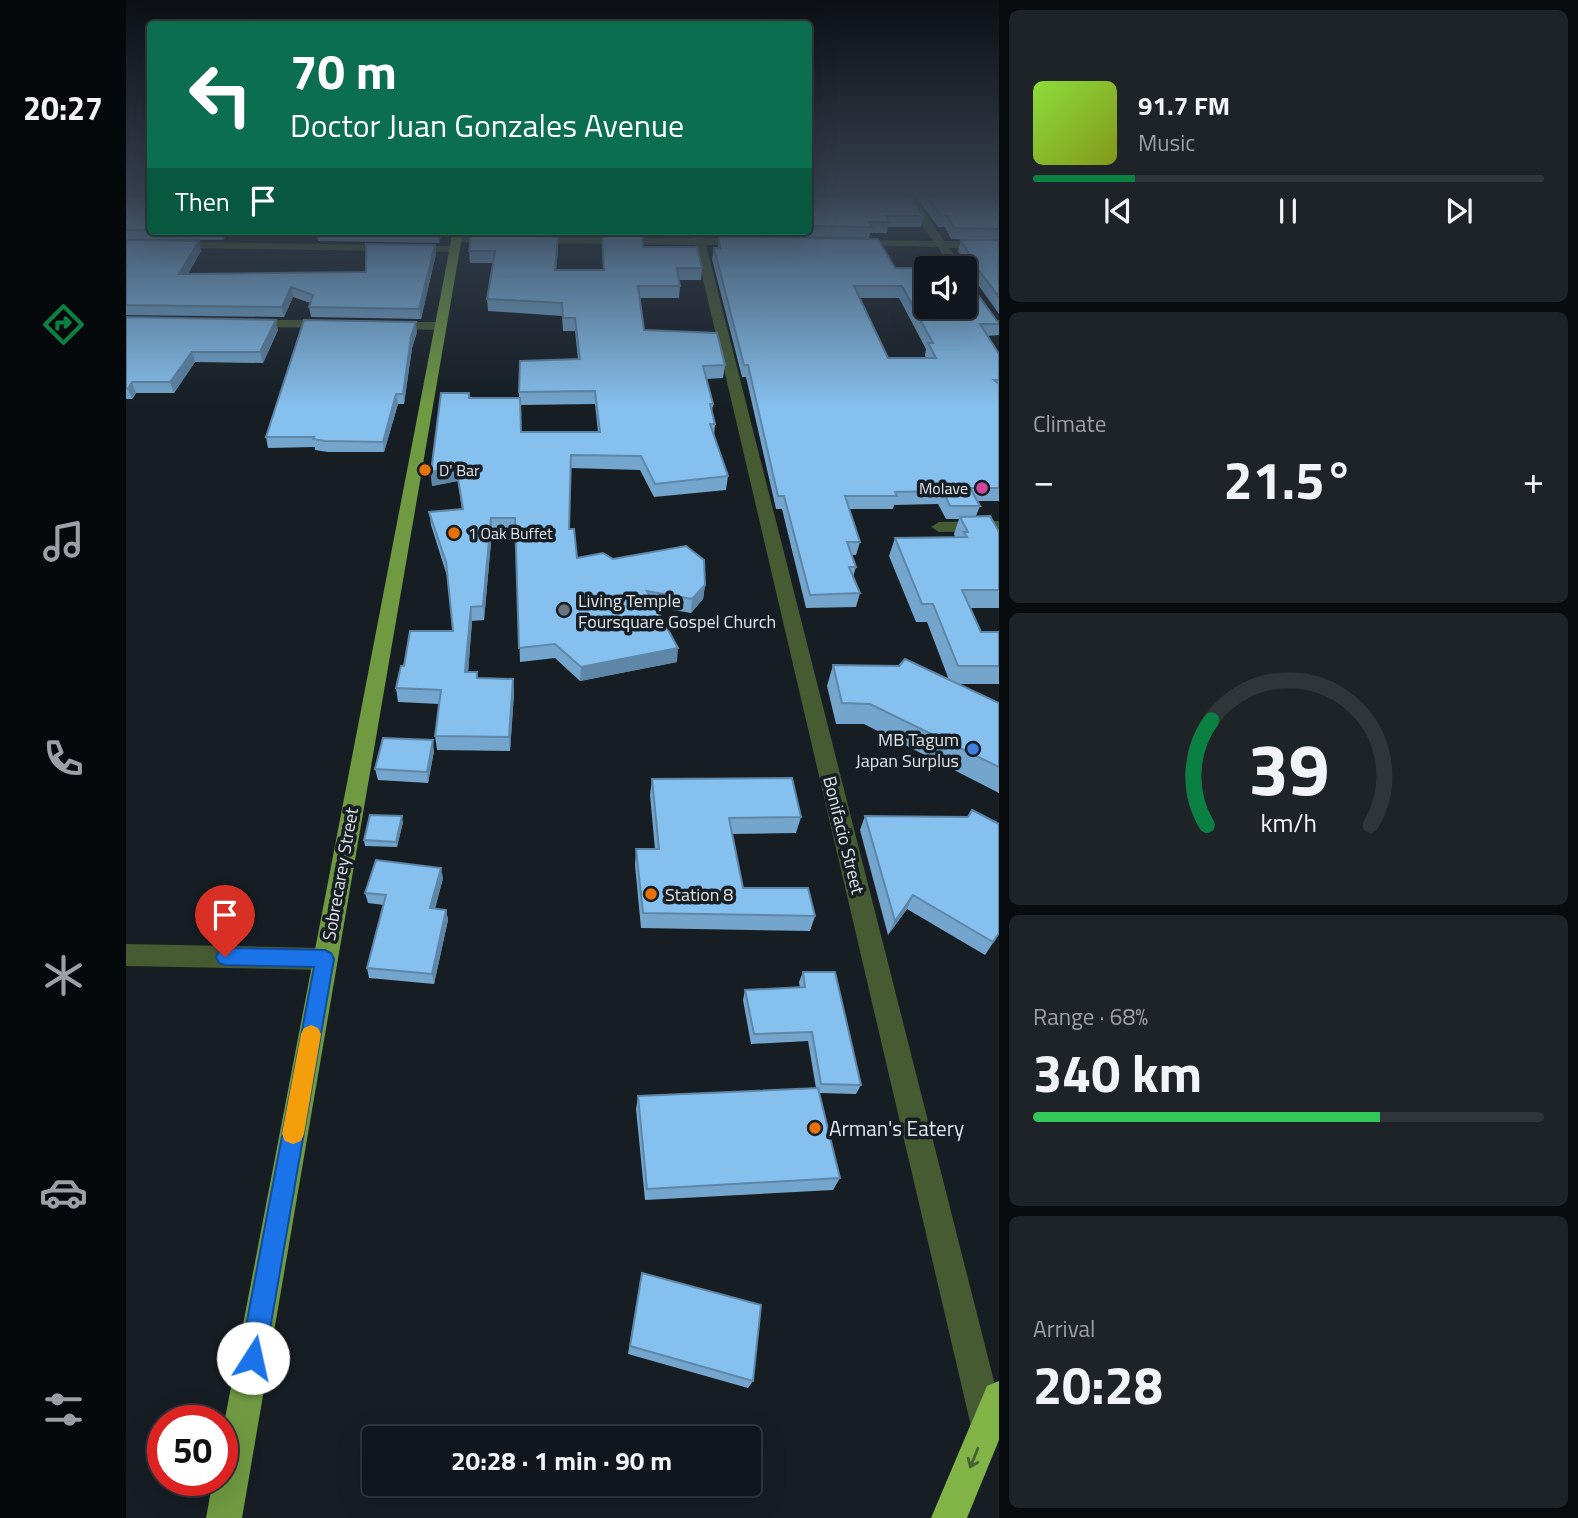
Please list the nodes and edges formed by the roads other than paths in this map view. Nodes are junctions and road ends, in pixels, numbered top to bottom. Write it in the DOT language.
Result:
graph roads {
  1 [pos="452,265"];
  2 [pos="705,265"];
  3 [pos="236,323"];
  4 [pos="345,325"];
  5 [pos="373,325"];
  6 [pos="441,326"];
  7 [pos="999,526"];
  8 [pos="939,527"];
  9 [pos="126,955"];
  10 [pos="325,959"];
  11 [pos="995,1419"];
  12 [pos="223,1518"];
  13 [pos="949,1518"];
  1 -- 6 [label="main road, Sobrecarey Street"];
  2 -- 11 [label="street, Bonifacio Street"];
  3 -- 4 [label="street"];
  5 -- 6 [label="street"];
  6 -- 10 [label="main road, Sobrecarey Street"];
  7 -- 8 [label="street"];
  9 -- 10 [label="street"];
  10 -- 12 [label="main road, Sobrecarey Street"];
  11 -- 13 [label="highway, one-way"];
}
